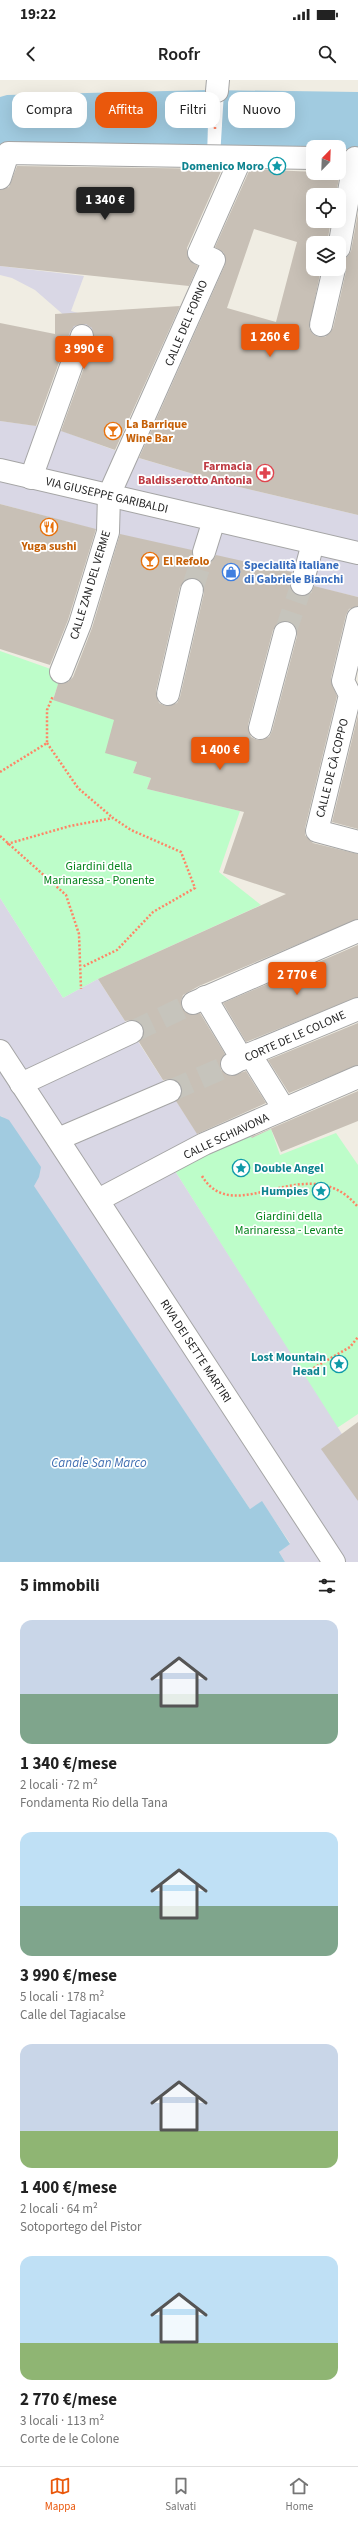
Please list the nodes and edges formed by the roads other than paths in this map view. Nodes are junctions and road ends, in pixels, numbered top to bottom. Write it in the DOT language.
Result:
graph roads {
  1 [pos="241,158"];
  2 [pos="306,158"];
  3 [pos="352,160"];
  4 [pos="0,178"];
  5 [pos="341,236"];
  6 [pos="332,276"];
  7 [pos="321,325"];
  8 [pos="82,336"];
  9 [pos="0,470"];
  10 [pos="31,478"];
  11 [pos="109,495"];
  12 [pos="214,520"];
  13 [pos="313,543"];
  14 [pos="204,552"];
  15 [pos="358,553"];
  16 [pos="302,584"];
  17 [pos="185,597"];
  18 [pos="358,618"];
  19 [pos="285,633"];
  20 [pos="61,672"];
  21 [pos="168,694"];
  22 [pos="354,696"];
  23 [pos="260,728"];
  24 [pos="358,842"];
  25 [pos="358,931"];
  26 [pos="358,1009"];
  27 [pos="132,1032"];
  28 [pos="0,1051"];
  29 [pos="242,1059"];
  30 [pos="358,1077"];
  31 [pos="22,1084"];
  32 [pos="170,1091"];
  33 [pos="284,1109"];
  34 [pos="58,1140"];
  35 [pos="98,1200"];
  36 [pos="334,1562"];
  1 -- 2 [label="street"];
  1 -- 4 [label="street"];
  1 -- 11 [label="street, CALLE DEL FORNO"];
  3 -- 5 [label="street"];
  6 -- 7 [label="street"];
  8 -- 10 [label="street"];
  9 -- 10 [label="street, VIA GIUSEPPE GARIBALDI"];
  10 -- 11 [label="street, VIA GIUSEPPE GARIBALDI"];
  11 -- 12 [label="street, VIA GIUSEPPE GARIBALDI"];
  11 -- 20 [label="street, CALLE ZAN DEL VERME"];
  12 -- 13 [label="street, VIA GIUSEPPE GARIBALDI"];
  12 -- 14 [label="street"];
  13 -- 15 [label="street, VIA GIUSEPPE GARIBALDI"];
  13 -- 16 [label="street"];
  17 -- 21 [label="street"];
  18 -- 22 [label="street, CALLE DE CÀ COPPO"];
  19 -- 23 [label="street"];
  22 -- 24 [label="street, CALLE DE CÀ COPPO"];
  25 -- 29 [label="street"];
  26 -- 29 [label="street, CORTE DE LE COLONE"];
  27 -- 31 [label="street"];
  28 -- 31 [label="street, RIVA DEI SETTE MARTIRI"];
  29 -- 33 [label="street"];
  30 -- 33 [label="street, CALLE SCHIAVONA"];
  31 -- 34 [label="street, RIVA DEI SETTE MARTIRI"];
  32 -- 34 [label="street"];
  33 -- 35 [label="street, CALLE SCHIAVONA"];
  34 -- 35 [label="street, RIVA DEI SETTE MARTIRI"];
  35 -- 36 [label="street, RIVA DEI SETTE MARTIRI"];
}
